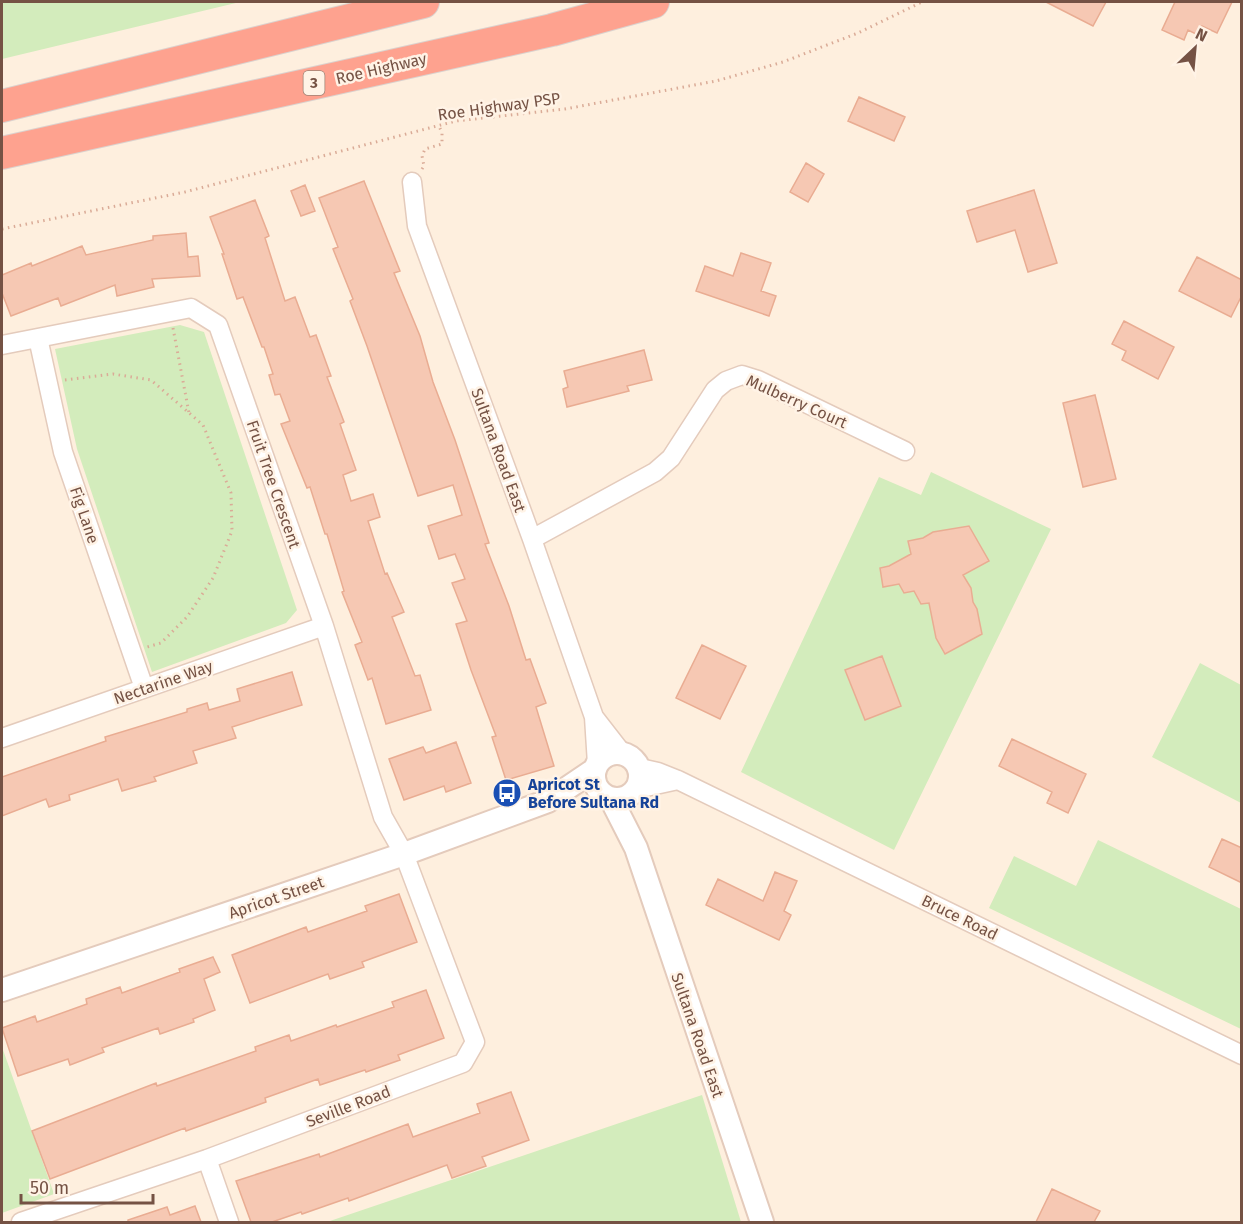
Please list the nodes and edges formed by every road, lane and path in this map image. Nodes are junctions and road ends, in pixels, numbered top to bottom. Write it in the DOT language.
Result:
graph roads {
  1 [pos="423,2"];
  2 [pos="653,2"];
  3 [pos="922,2"];
  4 [pos="2,106"];
  5 [pos="440,126"];
  6 [pos="2,153"];
  7 [pos="412,182"];
  8 [pos="2,229"];
  9 [pos="170,312"];
  10 [pos="38,338"];
  11 [pos="2,345"];
  12 [pos="48,382"];
  13 [pos="189,413"];
  14 [pos="905,451"];
  15 [pos="532,539"];
  16 [pos="324,626"];
  17 [pos="132,653"];
  18 [pos="144,688"];
  19 [pos="594,717"];
  20 [pos="2,738"];
  21 [pos="622,753"];
  22 [pos="596,767"];
  23 [pos="625,789"];
  24 [pos="548,801"];
  25 [pos="404,854"];
  26 [pos="2,990"];
  27 [pos="1242,1055"];
  28 [pos="207,1159"];
  29 [pos="21,1222"];
  30 [pos="229,1222"];
  31 [pos="762,1222"];
  1 -- 4 [label="highway"];
  2 -- 6 [label="highway, Roe Highway / 3"];
  3 -- 5 [label="path, Roe Highway PSP"];
  5 -- 7 [label="path"];
  5 -- 8 [label="path, Roe Highway PSP"];
  7 -- 15 [label="street, Sultana Road East"];
  9 -- 10 [label="street, Fruit Tree Crescent"];
  9 -- 13 [label="path"];
  9 -- 16 [label="street, Fruit Tree Crescent"];
  10 -- 11 [label="street, Fruit Tree Crescent"];
  10 -- 12 [label="street, Fig Lane"];
  12 -- 13 [label="path"];
  12 -- 17 [label="street, Fig Lane"];
  13 -- 17 [label="path"];
  14 -- 15 [label="street, Mulberry Court"];
  15 -- 19 [label="street, Sultana Road East"];
  16 -- 18 [label="street, Nectarine Way"];
  16 -- 25 [label="street, Fruit Tree Crescent"];
  17 -- 18 [label="street, Fig Lane"];
  18 -- 20 [label="street, Nectarine Way"];
  19 -- 21 [label="street, Sultana Road East"];
  19 -- 22 [label="street, Sultana Road East"];
  21 -- 22 [label="street"];
  21 -- 23 [label="street"];
  22 -- 23 [label="street"];
  22 -- 24 [label="street, Apricot Street"];
  23 -- 24 [label="street, Apricot Street"];
  23 -- 27 [label="street, Bruce Road"];
  23 -- 31 [label="street, Sultana Road East"];
  24 -- 25 [label="street, Apricot Street"];
  25 -- 26 [label="street, Apricot Street"];
  25 -- 28 [label="street, Seville Road"];
  28 -- 29 [label="street, Seville Road"];
  28 -- 30 [label="street"];
}
